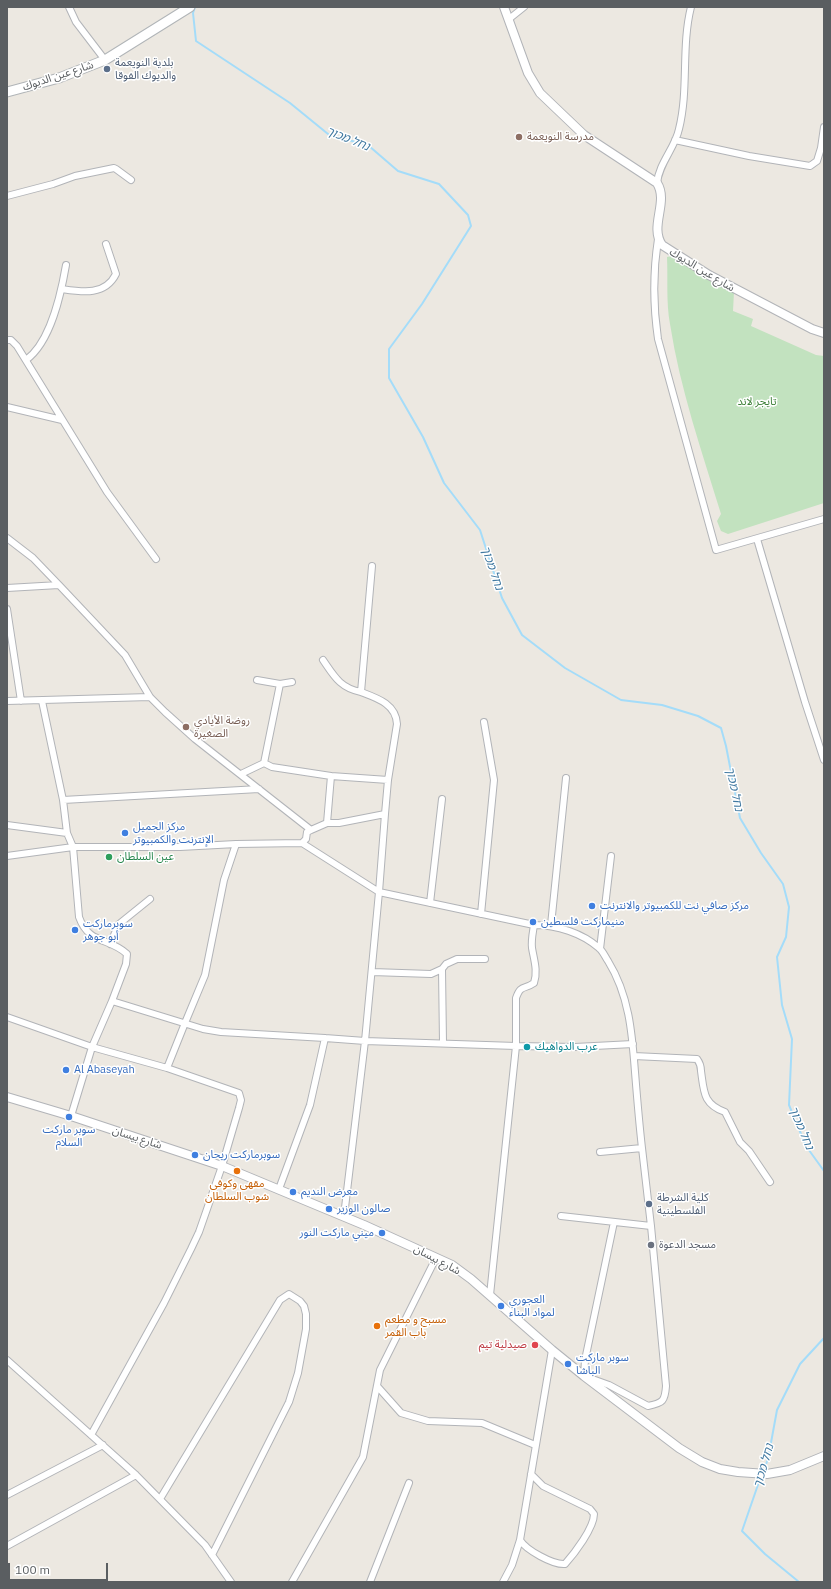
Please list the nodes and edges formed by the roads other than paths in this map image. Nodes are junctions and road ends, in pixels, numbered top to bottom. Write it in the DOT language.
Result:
graph roads {
  1 [pos="69,7"];
  2 [pos="190,7"];
  3 [pos="504,7"];
  4 [pos="524,7"];
  5 [pos="691,7"];
  6 [pos="509,19"];
  7 [pos="105,60"];
  8 [pos="7,92"];
  9 [pos="824,127"];
  10 [pos="675,140"];
  11 [pos="131,180"];
  12 [pos="657,183"];
  13 [pos="7,196"];
  14 [pos="658,239"];
  15 [pos="106,244"];
  16 [pos="66,265"];
  17 [pos="62,289"];
  18 [pos="824,333"];
  19 [pos="7,340"];
  20 [pos="26,360"];
  21 [pos="7,407"];
  22 [pos="62,420"];
  23 [pos="824,519"];
  24 [pos="7,538"];
  25 [pos="757,539"];
  26 [pos="156,559"];
  27 [pos="372,566"];
  28 [pos="58,585"];
  29 [pos="7,588"];
  30 [pos="7,610"];
  31 [pos="323,660"];
  32 [pos="258,680"];
  33 [pos="292,682"];
  34 [pos="280,684"];
  35 [pos="360,692"];
  36 [pos="150,697"];
  37 [pos="7,701"];
  38 [pos="42,701"];
  39 [pos="21,702"];
  40 [pos="484,722"];
  41 [pos="824,760"];
  42 [pos="264,763"];
  43 [pos="241,774"];
  44 [pos="331,776"];
  45 [pos="566,778"];
  46 [pos="388,780"];
  47 [pos="259,790"];
  48 [pos="442,799"];
  49 [pos="63,800"];
  50 [pos="385,814"];
  51 [pos="327,824"];
  52 [pos="7,825"];
  53 [pos="311,830"];
  54 [pos="67,833"];
  55 [pos="302,843"];
  56 [pos="236,844"];
  57 [pos="73,846"];
  58 [pos="7,856"];
  59 [pos="611,856"];
  60 [pos="379,892"];
  61 [pos="150,899"];
  62 [pos="430,903"];
  63 [pos="481,914"];
  64 [pos="534,925"];
  65 [pos="551,925"];
  66 [pos="110,944"];
  67 [pos="600,949"];
  68 [pos="485,959"];
  69 [pos="442,969"];
  70 [pos="372,972"];
  71 [pos="112,1001"];
  72 [pos="7,1017"];
  73 [pos="185,1023"];
  74 [pos="325,1038"];
  75 [pos="365,1041"];
  76 [pos="443,1043"];
  77 [pos="633,1044"];
  78 [pos="92,1046"];
  79 [pos="516,1046"];
  80 [pos="634,1056"];
  81 [pos="167,1068"];
  82 [pos="7,1097"];
  83 [pos="71,1116"];
  84 [pos="642,1148"];
  85 [pos="600,1152"];
  86 [pos="222,1166"];
  87 [pos="770,1182"];
  88 [pos="279,1189"];
  89 [pos="344,1216"];
  90 [pos="561,1216"];
  91 [pos="614,1222"];
  92 [pos="651,1226"];
  93 [pos="436,1258"];
  94 [pos="490,1295"];
  95 [pos="552,1350"];
  96 [pos="7,1360"];
  97 [pos="584,1376"];
  98 [pos="377,1386"];
  99 [pos="91,1435"];
  100 [pos="103,1445"];
  101 [pos="536,1445"];
  102 [pos="824,1456"];
  103 [pos="531,1474"];
  104 [pos="136,1475"];
  105 [pos="409,1483"];
  106 [pos="7,1495"];
  107 [pos="160,1499"];
  108 [pos="520,1540"];
  109 [pos="7,1546"];
  110 [pos="212,1555"];
  111 [pos="230,1582"];
  112 [pos="292,1582"];
  113 [pos="370,1582"];
  114 [pos="503,1582"];
  1 -- 7 [label="street"];
  2 -- 7 [label="main road, شارع عين الديوك"];
  3 -- 6 [label="street"];
  4 -- 6 [label="street"];
  5 -- 10 [label="street"];
  6 -- 12 [label="street"];
  7 -- 8 [label="main road, شارع عين الديوك"];
  9 -- 10 [label="street"];
  10 -- 12 [label="street"];
  11 -- 13 [label="street"];
  12 -- 14 [label="street"];
  14 -- 18 [label="street, شارع عين الديوك"];
  14 -- 25 [label="street"];
  15 -- 17 [label="street"];
  16 -- 17 [label="street"];
  17 -- 20 [label="street"];
  19 -- 20 [label="street"];
  20 -- 22 [label="street"];
  21 -- 22 [label="street"];
  22 -- 26 [label="street"];
  23 -- 25 [label="street"];
  24 -- 28 [label="street"];
  25 -- 41 [label="street"];
  27 -- 35 [label="street"];
  28 -- 29 [label="street"];
  28 -- 36 [label="street"];
  30 -- 39 [label="street"];
  31 -- 35 [label="street"];
  32 -- 34 [label="street"];
  33 -- 34 [label="street"];
  34 -- 42 [label="street"];
  35 -- 46 [label="street"];
  36 -- 38 [label="street"];
  36 -- 43 [label="street"];
  37 -- 39 [label="street"];
  38 -- 39 [label="street"];
  38 -- 49 [label="street"];
  40 -- 63 [label="street"];
  42 -- 43 [label="street"];
  42 -- 44 [label="street"];
  43 -- 47 [label="street"];
  44 -- 46 [label="street"];
  44 -- 51 [label="street"];
  45 -- 65 [label="street"];
  46 -- 50 [label="street"];
  47 -- 49 [label="street"];
  47 -- 53 [label="street"];
  48 -- 62 [label="street"];
  49 -- 54 [label="street"];
  50 -- 51 [label="street"];
  50 -- 60 [label="street"];
  51 -- 53 [label="street"];
  52 -- 54 [label="street"];
  53 -- 55 [label="street"];
  54 -- 57 [label="street"];
  55 -- 56 [label="street"];
  55 -- 60 [label="street"];
  56 -- 57 [label="street"];
  56 -- 73 [label="street"];
  57 -- 58 [label="street"];
  57 -- 66 [label="street"];
  59 -- 67 [label="street"];
  60 -- 62 [label="street"];
  60 -- 70 [label="street"];
  61 -- 66 [label="street"];
  62 -- 63 [label="street"];
  63 -- 64 [label="street"];
  64 -- 65 [label="street"];
  64 -- 79 [label="street"];
  65 -- 67 [label="street"];
  66 -- 71 [label="street"];
  67 -- 77 [label="street"];
  68 -- 69 [label="street"];
  69 -- 70 [label="street"];
  69 -- 76 [label="street"];
  70 -- 75 [label="street"];
  71 -- 73 [label="street"];
  71 -- 78 [label="street"];
  72 -- 78 [label="street"];
  73 -- 74 [label="street"];
  73 -- 81 [label="street"];
  74 -- 75 [label="street"];
  74 -- 88 [label="street"];
  75 -- 76 [label="street"];
  75 -- 89 [label="street"];
  76 -- 79 [label="street"];
  77 -- 79 [label="street"];
  77 -- 80 [label="street"];
  78 -- 81 [label="street"];
  78 -- 83 [label="street"];
  79 -- 94 [label="street"];
  80 -- 84 [label="street"];
  80 -- 87 [label="street"];
  81 -- 86 [label="street"];
  82 -- 83 [label="street, شارع بيسان"];
  83 -- 86 [label="street, شارع بيسان"];
  84 -- 85 [label="street"];
  84 -- 92 [label="street"];
  86 -- 88 [label="street, شارع بيسان"];
  86 -- 99 [label="street"];
  88 -- 89 [label="street, شارع بيسان"];
  89 -- 93 [label="street, شارع بيسان"];
  90 -- 91 [label="street"];
  91 -- 92 [label="street"];
  91 -- 97 [label="street"];
  92 -- 97 [label="street"];
  93 -- 94 [label="street, شارع بيسان"];
  93 -- 98 [label="street"];
  94 -- 95 [label="street, شارع بيسان"];
  95 -- 97 [label="street, شارع بيسان"];
  95 -- 101 [label="street"];
  96 -- 99 [label="street"];
  97 -- 102 [label="street, شارع بيسان"];
  98 -- 101 [label="street"];
  98 -- 112 [label="street"];
  99 -- 100 [label="street"];
  100 -- 104 [label="street"];
  100 -- 106 [label="street"];
  101 -- 103 [label="street"];
  103 -- 108 [label="street"];
  103 -- 108 [label="street"];
  104 -- 107 [label="street"];
  104 -- 109 [label="street"];
  105 -- 113 [label="street"];
  107 -- 110 [label="street"];
  107 -- 110 [label="street"];
  108 -- 114 [label="street"];
  110 -- 111 [label="street"];
}
